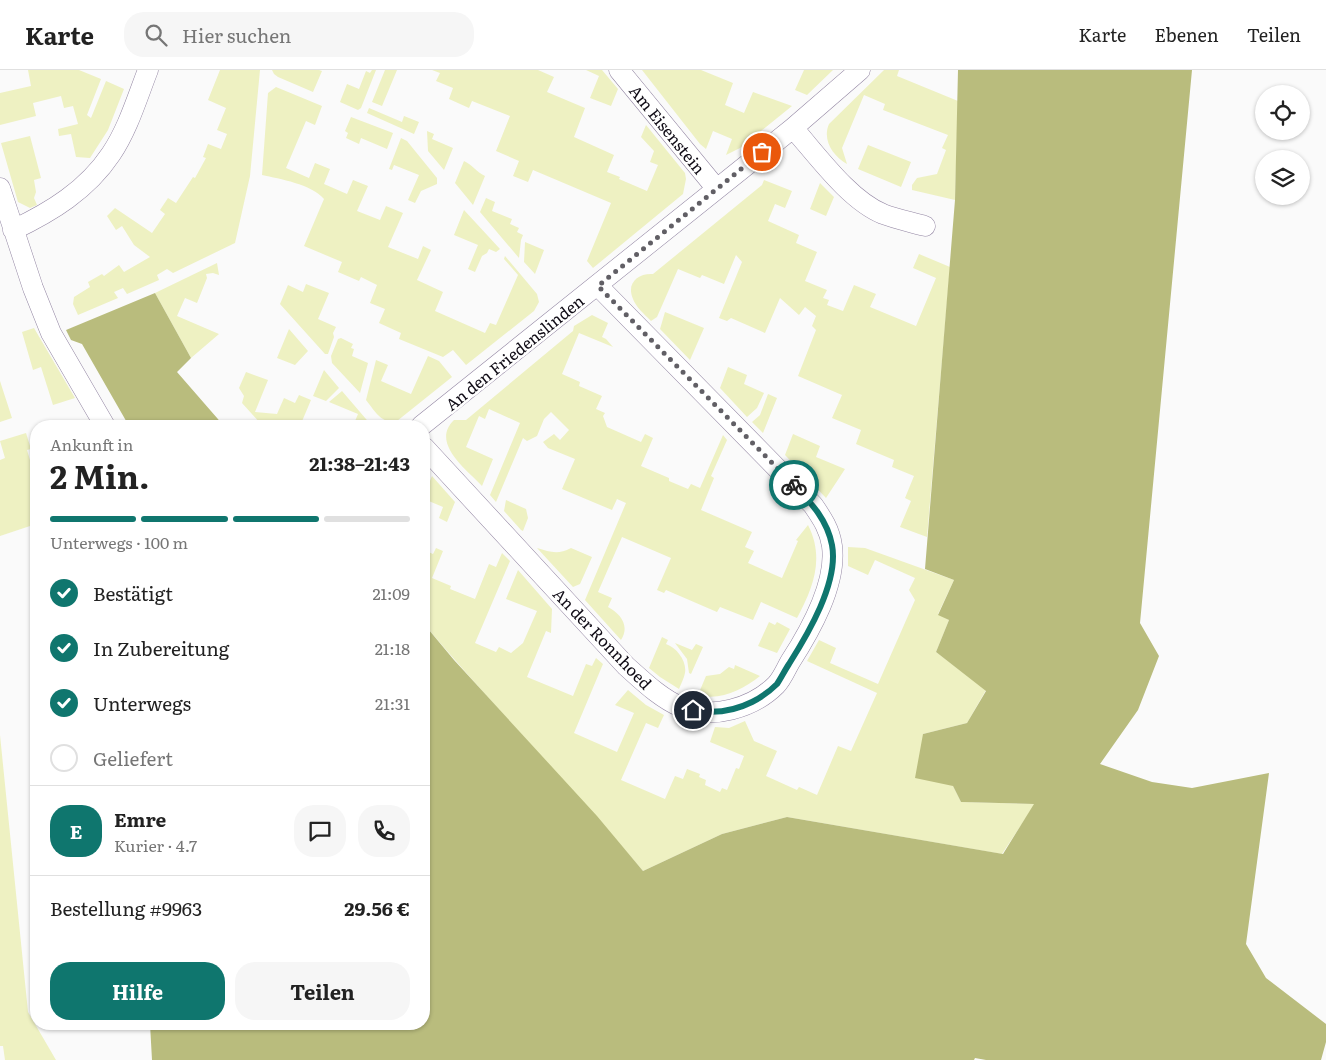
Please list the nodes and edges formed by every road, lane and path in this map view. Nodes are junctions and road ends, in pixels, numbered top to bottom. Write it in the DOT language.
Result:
graph roads {
  1 [pos="148,70"];
  2 [pos="619,70"];
  3 [pos="860,70"];
  4 [pos="793,128"];
  5 [pos="0,188"];
  6 [pos="716,188"];
  7 [pos="924,226"];
  8 [pos="13,230"];
  9 [pos="598,286"];
  10 [pos="102,420"];
  11 [pos="430,420"];
  12 [pos="430,454"];
  1 -- 8 [label="street"];
  2 -- 6 [label="street, Am Eisenstein"];
  3 -- 4 [label="street, An den Friedenslinden"];
  4 -- 6 [label="street, An den Friedenslinden"];
  4 -- 7 [label="street"];
  5 -- 8 [label="street"];
  6 -- 9 [label="street, An den Friedenslinden"];
  8 -- 10 [label="street"];
  9 -- 11 [label="street, An den Friedenslinden"];
  9 -- 12 [label="street, An der Ronnhoed"];
}
